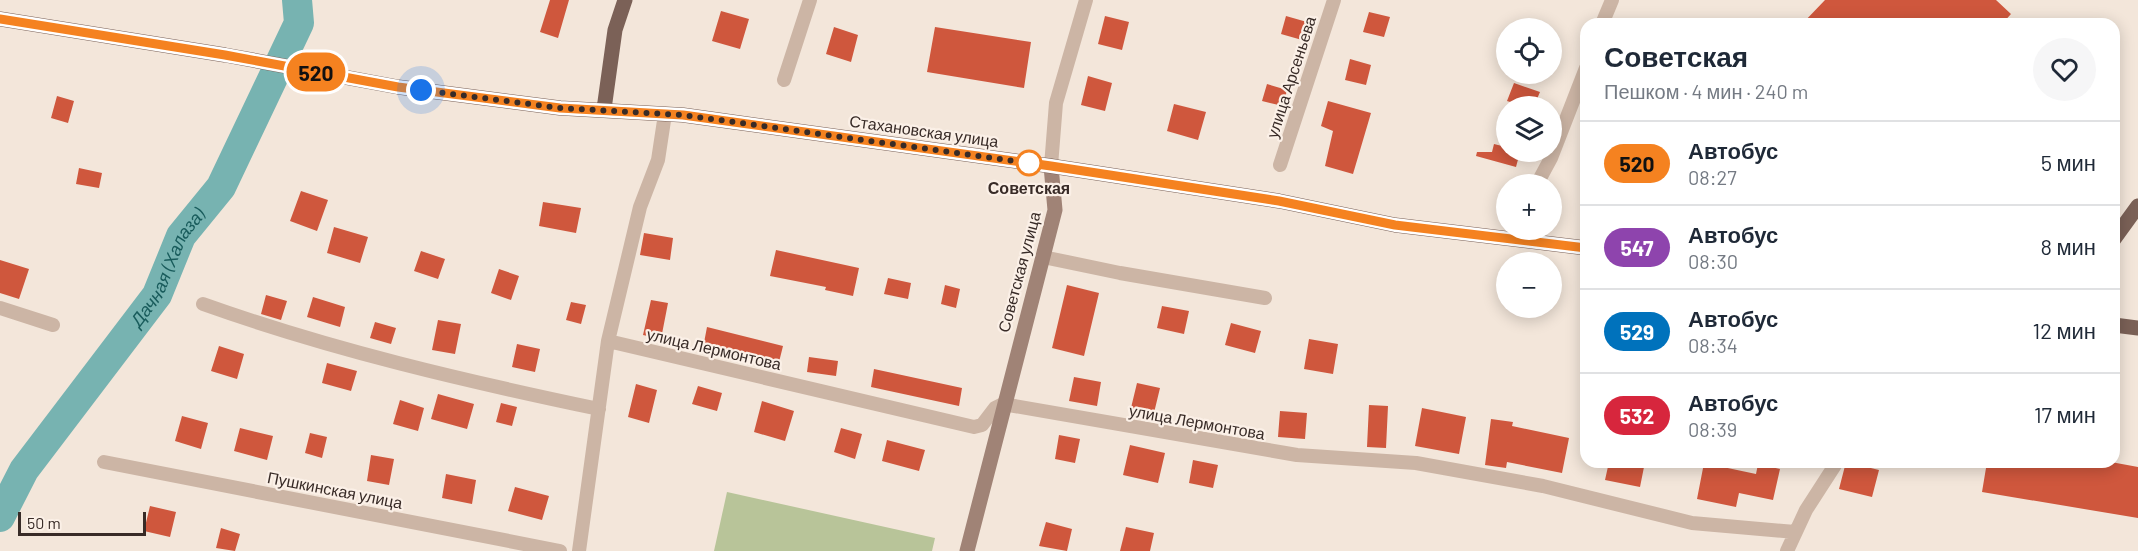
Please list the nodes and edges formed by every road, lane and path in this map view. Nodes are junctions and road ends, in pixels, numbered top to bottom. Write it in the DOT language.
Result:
graph roads {
  1 [pos="625,0"];
  2 [pos="810,0"];
  3 [pos="1086,0"];
  4 [pos="1334,0"];
  5 [pos="1612,0"];
  6 [pos="1604,18"];
  7 [pos="0,19"];
  8 [pos="784,80"];
  9 [pos="1580,83"];
  10 [pos="604,109"];
  11 [pos="665,114"];
  12 [pos="1280,165"];
  13 [pos="1051,166"];
  14 [pos="1542,174"];
  15 [pos="2137,210"];
  16 [pos="2120,231"];
  17 [pos="1496,232"];
  18 [pos="1545,240"];
  19 [pos="1580,247"];
  20 [pos="1043,257"];
  21 [pos="1265,298"];
  22 [pos="203,304"];
  23 [pos="0,308"];
  24 [pos="53,325"];
  25 [pos="2120,326"];
  26 [pos="2138,328"];
  27 [pos="609,341"];
  28 [pos="1003,404"];
  29 [pos="599,409"];
  30 [pos="104,462"];
  31 [pos="1833,468"];
  32 [pos="1795,532"];
  33 [pos="560,551"];
  34 [pos="579,551"];
  35 [pos="967,551"];
  36 [pos="1787,551"];
  1 -- 10 [label="main road"];
  2 -- 8 [label="street"];
  3 -- 13 [label="street, Советская улица"];
  4 -- 12 [label="street, улица Арсеньева"];
  5 -- 6 [label="street"];
  7 -- 10 [label="main road, Стахановская улица"];
  9 -- 14 [label="street"];
  10 -- 11 [label="main road, Стахановская улица"];
  11 -- 13 [label="main road, Стахановская улица"];
  11 -- 27 [label="street"];
  13 -- 17 [label="main road, Стахановская улица"];
  13 -- 20 [label="street, Советская улица"];
  15 -- 16 [label="main road"];
  18 -- 19 [label="main road, Стахановская улица"];
  20 -- 21 [label="street"];
  20 -- 28 [label="street, Советская улица"];
  22 -- 29 [label="street"];
  23 -- 24 [label="street"];
  25 -- 26 [label="main road"];
  27 -- 28 [label="street, улица Лермонтова"];
  27 -- 29 [label="street"];
  28 -- 32 [label="street, улица Лермонтова"];
  28 -- 35 [label="street, Советская улица"];
  29 -- 34 [label="street"];
  30 -- 33 [label="street, Пушкинская улица"];
  31 -- 32 [label="street"];
  32 -- 36 [label="street"];
}
